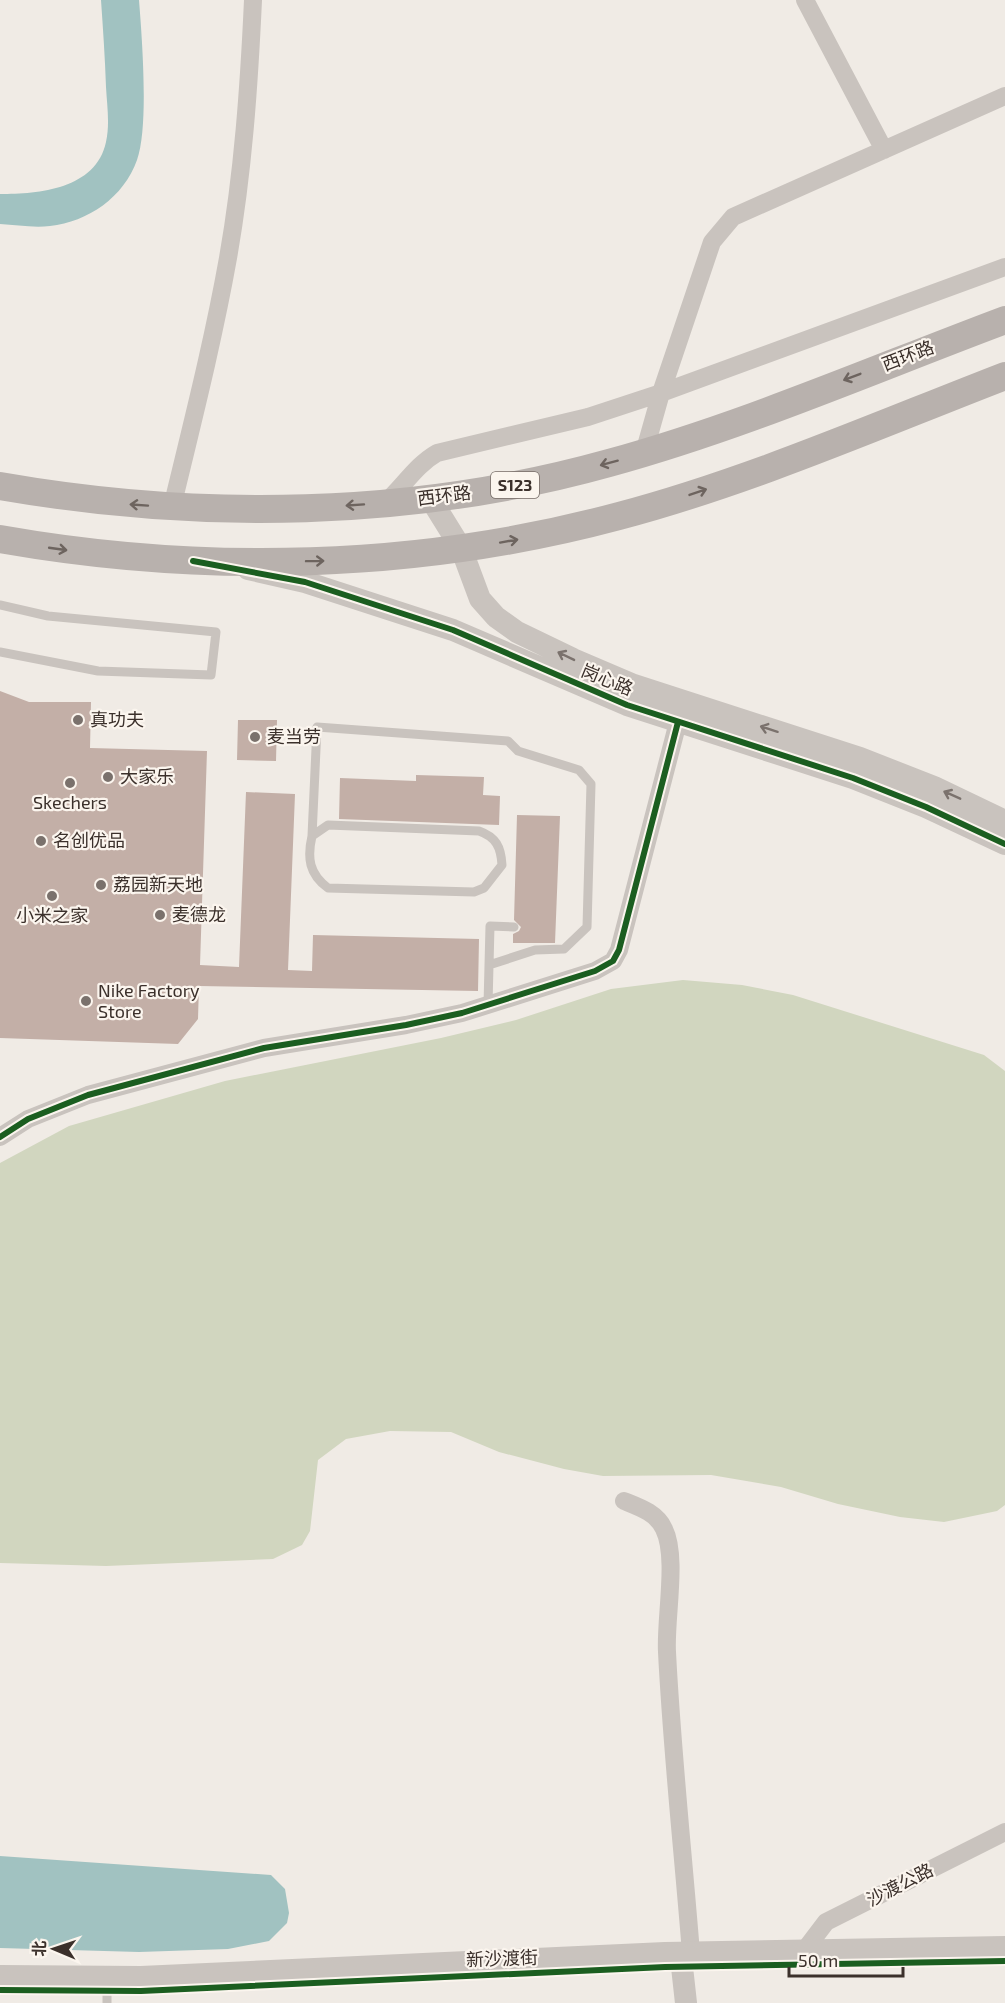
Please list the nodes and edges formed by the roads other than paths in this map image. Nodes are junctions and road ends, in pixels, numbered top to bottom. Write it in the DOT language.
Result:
graph roads {
  1 [pos="253,0"];
  2 [pos="805,0"];
  3 [pos="1005,96"];
  4 [pos="884,150"];
  5 [pos="1005,267"];
  6 [pos="1005,320"];
  7 [pos="1005,376"];
  8 [pos="661,393"];
  9 [pos="644,453"];
  10 [pos="0,486"];
  11 [pos="430,498"];
  12 [pos="385,503"];
  13 [pos="171,507"];
  14 [pos="0,539"];
  15 [pos="461,548"];
  16 [pos="193,561"];
  17 [pos="0,605"];
  18 [pos="0,652"];
  19 [pos="678,722"];
  20 [pos="1005,821"];
  21 [pos="312,836"];
  22 [pos="1005,844"];
  23 [pos="514,927"];
  24 [pos="489,965"];
  25 [pos="488,1005"];
  26 [pos="0,1137"];
  27 [pos="624,1501"];
  28 [pos="1005,1832"];
  29 [pos="1005,1947"];
  30 [pos="804,1950"];
  31 [pos="686,1960"];
  32 [pos="1005,1961"];
  33 [pos="0,1976"];
  34 [pos="0,1990"];
  35 [pos="107,1997"];
  36 [pos="686,2003"];
  1 -- 13 [label="street"];
  2 -- 4 [label="street"];
  3 -- 4 [label="street"];
  4 -- 8 [label="street"];
  5 -- 8 [label="street"];
  6 -- 9 [label="main road, 西环路 / S123, one-way"];
  15 -- 7 [label="main road, one-way"];
  8 -- 9 [label="street"];
  8 -- 12 [label="street"];
  9 -- 11 [label="main road, 西环路 / S123, one-way"];
  13 -- 10 [label="main road, 西环路 / S123, one-way"];
  11 -- 12 [label="main road, 西环路 / S123"];
  11 -- 15 [label="street, 岗心路"];
  12 -- 13 [label="main road, 西环路 / S123, one-way"];
  14 -- 16 [label="main road, one-way"];
  16 -- 15 [label="main road, one-way"];
  20 -- 15 [label="street, 岗心路, one-way"];
  16 -- 19 [label="street, 岗心路"];
  17 -- 18 [label="lane"];
  19 -- 22 [label="street, 岗心路"];
  19 -- 25 [label="street"];
  21 -- 21 [label="lane"];
  21 -- 24 [label="lane"];
  23 -- 24 [label="lane"];
  24 -- 25 [label="lane"];
  25 -- 26 [label="street"];
  27 -- 31 [label="street"];
  28 -- 30 [label="street, 沙渡公路"];
  29 -- 30 [label="street, 新沙渡街"];
  30 -- 31 [label="street, 新沙渡街"];
  31 -- 32 [label="street, 新沙渡街"];
  31 -- 33 [label="street, 新沙渡街"];
  31 -- 35 [label="street, 新沙渡街"];
  31 -- 36 [label="street"];
  34 -- 35 [label="street, 新沙渡街"];
}
